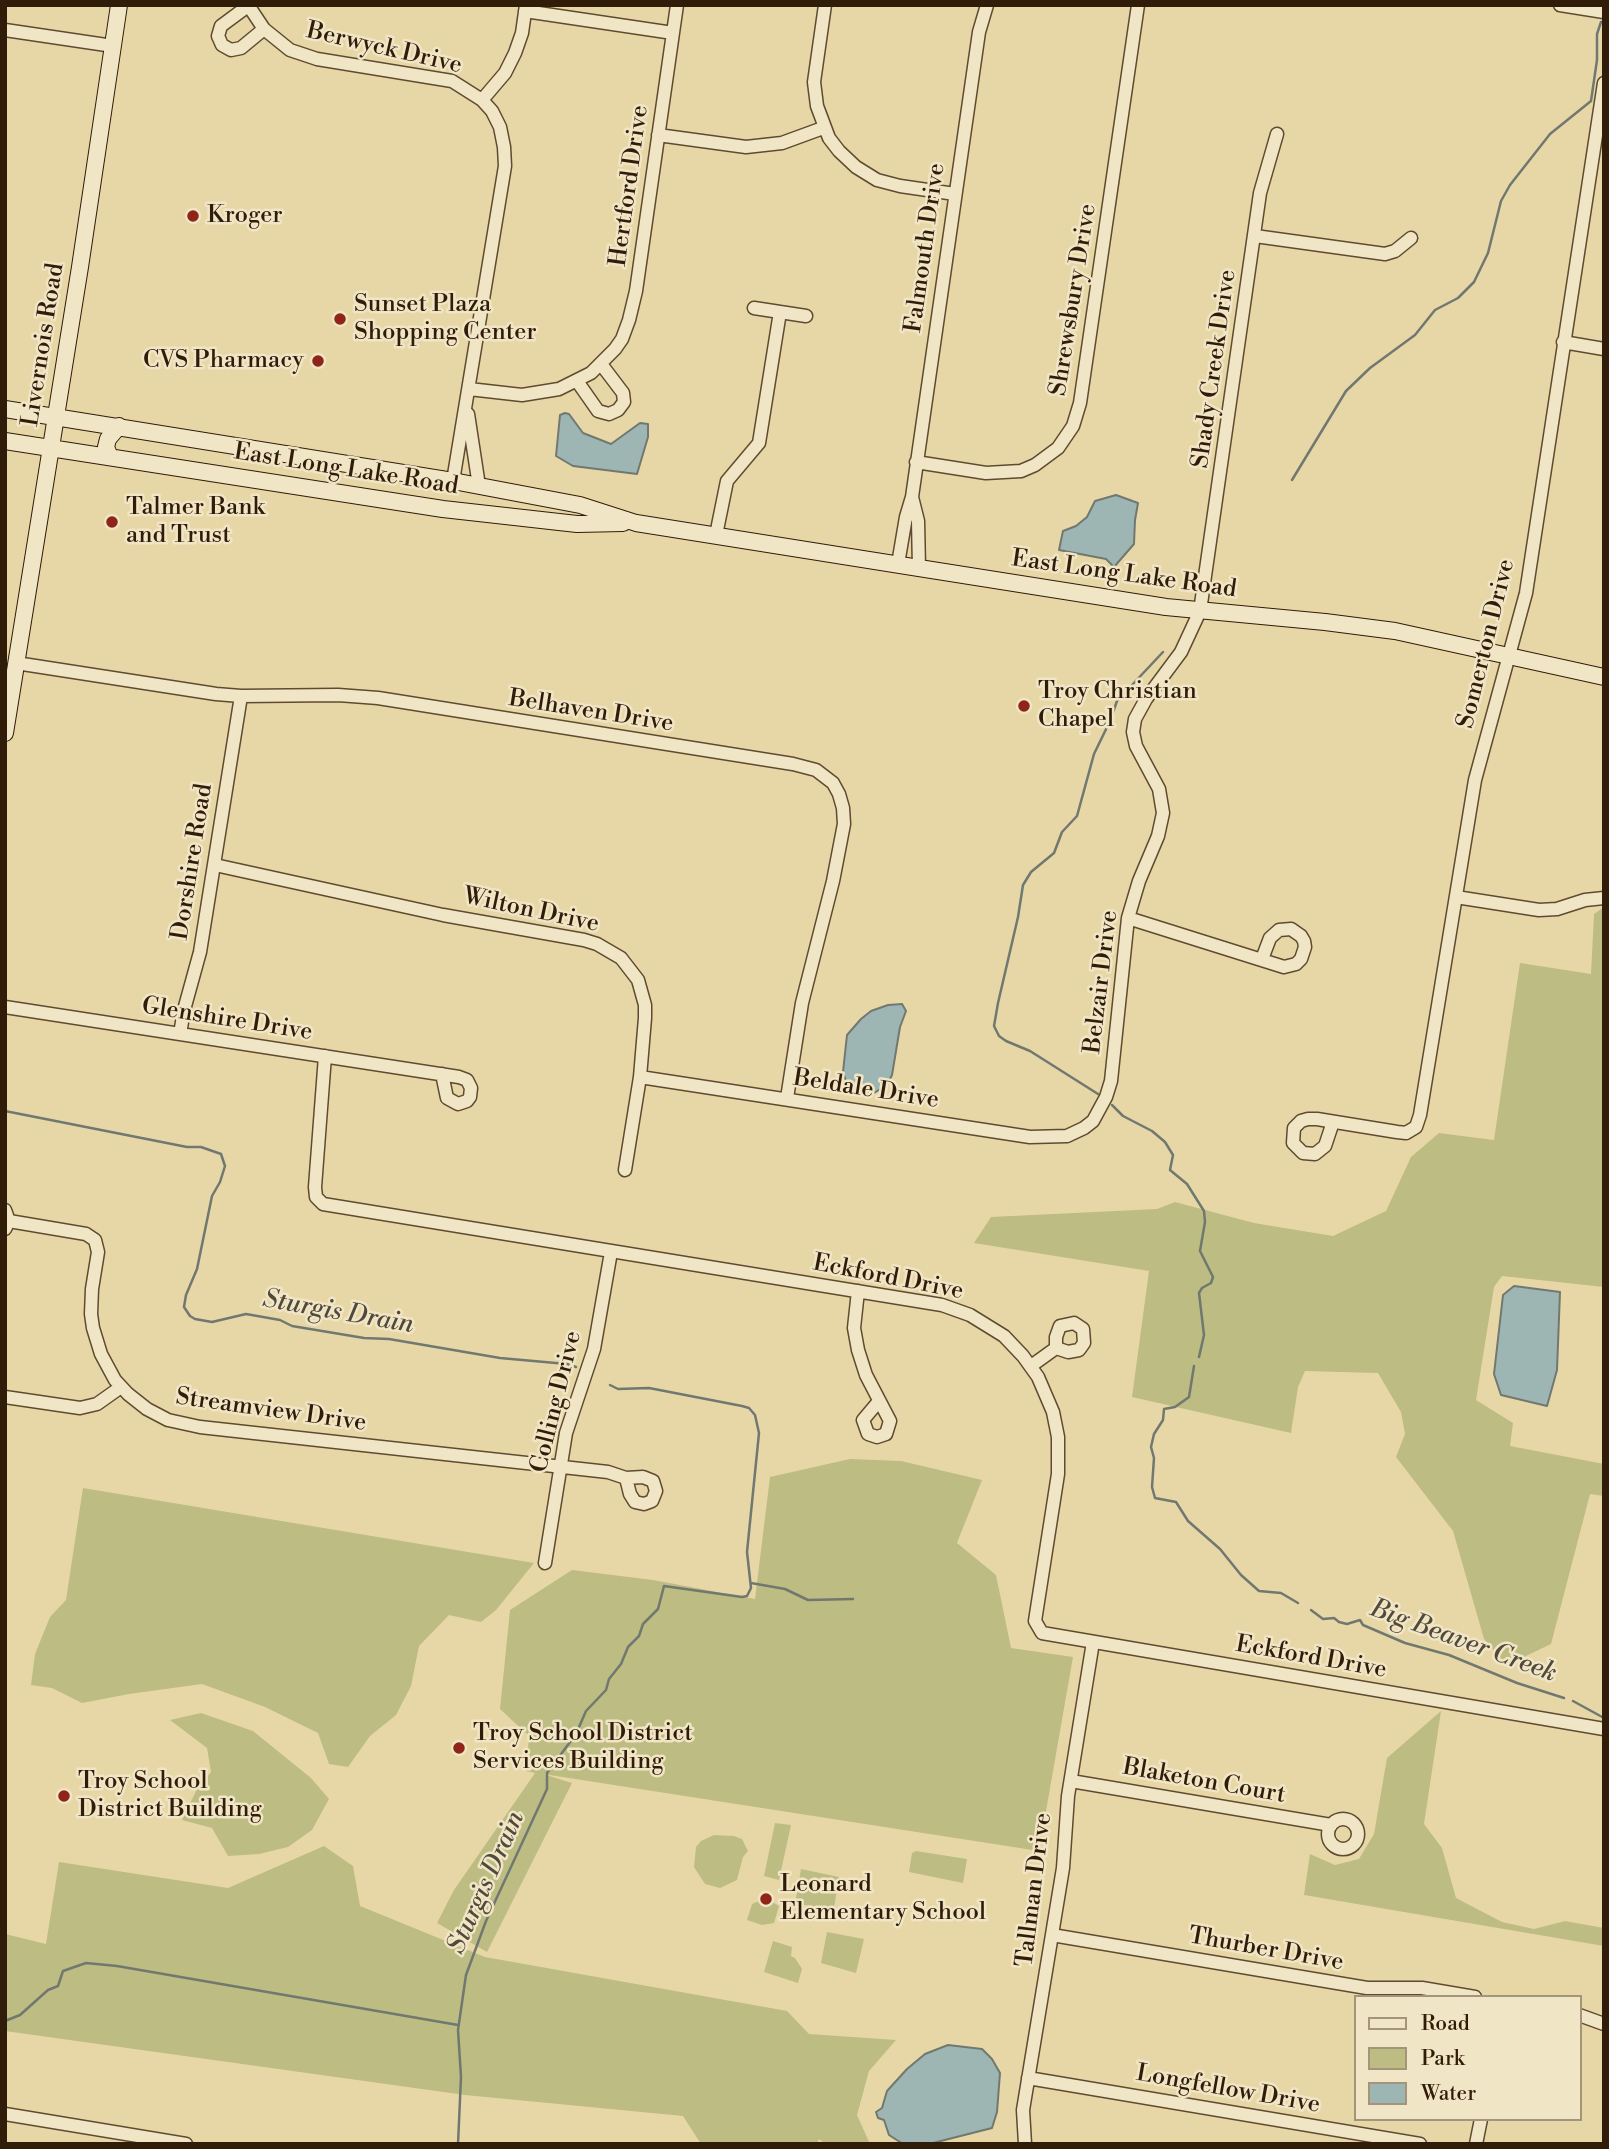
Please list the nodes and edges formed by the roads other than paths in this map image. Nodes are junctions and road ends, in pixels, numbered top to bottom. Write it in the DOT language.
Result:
graph roads {
  1 [pos="119,5"];
  2 [pos="677,5"];
  3 [pos="825,5"];
  4 [pos="987,5"];
  5 [pos="1138,5"];
  6 [pos="1560,5"];
  7 [pos="248,6"];
  8 [pos="526,8"];
  9 [pos="1604,12"];
  10 [pos="264,29"];
  11 [pos="5,30"];
  12 [pos="673,33"];
  13 [pos="113,46"];
  14 [pos="1604,83"];
  15 [pos="482,100"];
  16 [pos="824,128"];
  17 [pos="1277,134"];
  18 [pos="658,135"];
  19 [pos="955,194"];
  20 [pos="1255,236"];
  21 [pos="1411,238"];
  22 [pos="754,308"];
  23 [pos="780,312"];
  24 [pos="806,316"];
  25 [pos="1563,342"];
  26 [pos="1604,349"];
  27 [pos="601,364"];
  28 [pos="577,381"];
  29 [pos="468,394"];
  30 [pos="5,408"];
  31 [pos="55,417"];
  32 [pos="119,426"];
  33 [pos="5,441"];
  34 [pos="50,448"];
  35 [pos="110,457"];
  36 [pos="916,462"];
  37 [pos="183,468"];
  38 [pos="394,473"];
  39 [pos="453,481"];
  40 [pos="479,486"];
  41 [pos="521,495"];
  42 [pos="912,498"];
  43 [pos="434,508"];
  44 [pos="636,523"];
  45 [pos="716,535"];
  46 [pos="898,565"];
  47 [pos="919,568"];
  48 [pos="1200,611"];
  49 [pos="1510,657"];
  50 [pos="16,663"];
  51 [pos="1604,677"];
  52 [pos="241,696"];
  53 [pos="5,733"];
  54 [pos="215,865"];
  55 [pos="1456,897"];
  56 [pos="1604,898"];
  57 [pos="1128,918"];
  58 [pos="1262,959"];
  59 [pos="5,1007"];
  60 [pos="180,1034"];
  61 [pos="325,1056"];
  62 [pos="442,1074"];
  63 [pos="640,1077"];
  64 [pos="787,1098"];
  65 [pos="1333,1122"];
  66 [pos="1084,1128"];
  67 [pos="625,1170"];
  68 [pos="7,1220"];
  69 [pos="611,1252"];
  70 [pos="858,1291"];
  71 [pos="1056,1348"];
  72 [pos="1031,1366"];
  73 [pos="121,1387"];
  74 [pos="5,1397"];
  75 [pos="878,1401"];
  76 [pos="561,1466"];
  77 [pos="626,1478"];
  78 [pos="545,1563"];
  79 [pos="1093,1642"];
  80 [pos="1604,1729"];
  81 [pos="1070,1781"];
  82 [pos="1331,1825"];
  83 [pos="1052,1935"];
  84 [pos="1462,1995"];
  85 [pos="1581,2016"];
  86 [pos="1604,2024"];
  87 [pos="1028,2078"];
  88 [pos="5,2114"];
  89 [pos="1480,2121"];
  90 [pos="186,2144"];
  91 [pos="1025,2144"];
  92 [pos="1420,2144"];
  93 [pos="1476,2144"];
  1 -- 13 [label="main road, Livernois Road"];
  2 -- 12 [label="street, Hertford Drive"];
  3 -- 16 [label="street"];
  4 -- 19 [label="street, Falmouth Drive"];
  5 -- 36 [label="street, Shrewsbury Drive"];
  6 -- 9 [label="street"];
  7 -- 10 [label="street, Berwyck Drive"];
  7 -- 10 [label="street, Berwyck Drive"];
  8 -- 12 [label="street"];
  8 -- 15 [label="street"];
  10 -- 15 [label="street, Berwyck Drive"];
  11 -- 13 [label="street"];
  12 -- 18 [label="street, Hertford Drive"];
  13 -- 31 [label="main road, Livernois Road"];
  14 -- 25 [label="street, Somerton Drive"];
  15 -- 29 [label="street, Berwyck Drive"];
  16 -- 18 [label="street"];
  16 -- 19 [label="street"];
  17 -- 20 [label="street, Shady Creek Drive"];
  18 -- 27 [label="street, Hertford Drive"];
  19 -- 36 [label="street, Falmouth Drive"];
  20 -- 21 [label="street"];
  20 -- 48 [label="street, Shady Creek Drive"];
  22 -- 23 [label="street"];
  23 -- 24 [label="street"];
  23 -- 45 [label="street"];
  25 -- 26 [label="street"];
  25 -- 49 [label="street, Somerton Drive"];
  27 -- 28 [label="street, Hertford Drive"];
  27 -- 28 [label="street"];
  28 -- 29 [label="street, Hertford Drive"];
  29 -- 39 [label="street, Berwyck Drive"];
  29 -- 40 [label="street, Berwyck Drive"];
  30 -- 31 [label="main road, East Long Lake Road"];
  31 -- 32 [label="main road, East Long Lake Road"];
  31 -- 34 [label="main road, Livernois Road"];
  32 -- 35 [label="main road"];
  32 -- 38 [label="main road, East Long Lake Road"];
  33 -- 34 [label="main road, East Long Lake Road"];
  34 -- 35 [label="main road, East Long Lake Road"];
  34 -- 50 [label="main road, Livernois Road"];
  35 -- 37 [label="main road, East Long Lake Road"];
  36 -- 42 [label="street, Falmouth Drive"];
  37 -- 38 [label="main road"];
  37 -- 43 [label="main road, East Long Lake Road"];
  38 -- 39 [label="main road, East Long Lake Road"];
  39 -- 40 [label="main road, East Long Lake Road"];
  40 -- 41 [label="main road, East Long Lake Road"];
  41 -- 43 [label="main road"];
  41 -- 44 [label="main road, East Long Lake Road"];
  42 -- 46 [label="street, Falmouth Drive"];
  42 -- 47 [label="street, Falmouth Drive"];
  43 -- 44 [label="main road, East Long Lake Road"];
  44 -- 45 [label="main road, East Long Lake Road"];
  45 -- 46 [label="main road, East Long Lake Road"];
  46 -- 47 [label="main road, East Long Lake Road"];
  47 -- 48 [label="main road, East Long Lake Road"];
  48 -- 49 [label="main road, East Long Lake Road"];
  48 -- 57 [label="street, Belzair Drive"];
  49 -- 51 [label="main road, East Long Lake Road"];
  49 -- 55 [label="street, Somerton Drive"];
  50 -- 52 [label="street, Belhaven Drive"];
  50 -- 53 [label="main road, Livernois Road"];
  52 -- 54 [label="street, Dorshire Road"];
  52 -- 64 [label="street, Belhaven Drive"];
  54 -- 60 [label="street, Dorshire Road"];
  54 -- 63 [label="street, Wilton Drive"];
  55 -- 56 [label="street"];
  55 -- 65 [label="street, Somerton Drive"];
  57 -- 58 [label="street"];
  57 -- 66 [label="street, Belzair Drive"];
  59 -- 60 [label="street, Glenshire Drive"];
  60 -- 61 [label="street, Glenshire Drive"];
  61 -- 62 [label="street, Glenshire Drive"];
  61 -- 69 [label="street, Eckford Drive"];
  63 -- 64 [label="street, Beldale Drive"];
  63 -- 67 [label="street, Wilton Drive"];
  64 -- 66 [label="street, Beldale Drive"];
  68 -- 73 [label="street, Streamview Drive"];
  69 -- 70 [label="street, Eckford Drive"];
  69 -- 76 [label="street, Colling Drive"];
  70 -- 72 [label="street, Eckford Drive"];
  70 -- 75 [label="street"];
  71 -- 72 [label="street"];
  72 -- 79 [label="street, Eckford Drive"];
  73 -- 74 [label="street"];
  73 -- 76 [label="street, Streamview Drive"];
  76 -- 77 [label="street, Streamview Drive"];
  76 -- 78 [label="street, Colling Drive"];
  79 -- 80 [label="street, Eckford Drive"];
  79 -- 81 [label="street, Tallman Drive"];
  81 -- 82 [label="street, Blaketon Court"];
  81 -- 83 [label="street, Tallman Drive"];
  83 -- 84 [label="street, Thurber Drive"];
  83 -- 87 [label="street, Tallman Drive"];
  85 -- 86 [label="street"];
  87 -- 91 [label="street, Tallman Drive"];
  87 -- 92 [label="street, Longfellow Drive"];
  88 -- 90 [label="street"];
  89 -- 93 [label="street"];
}
